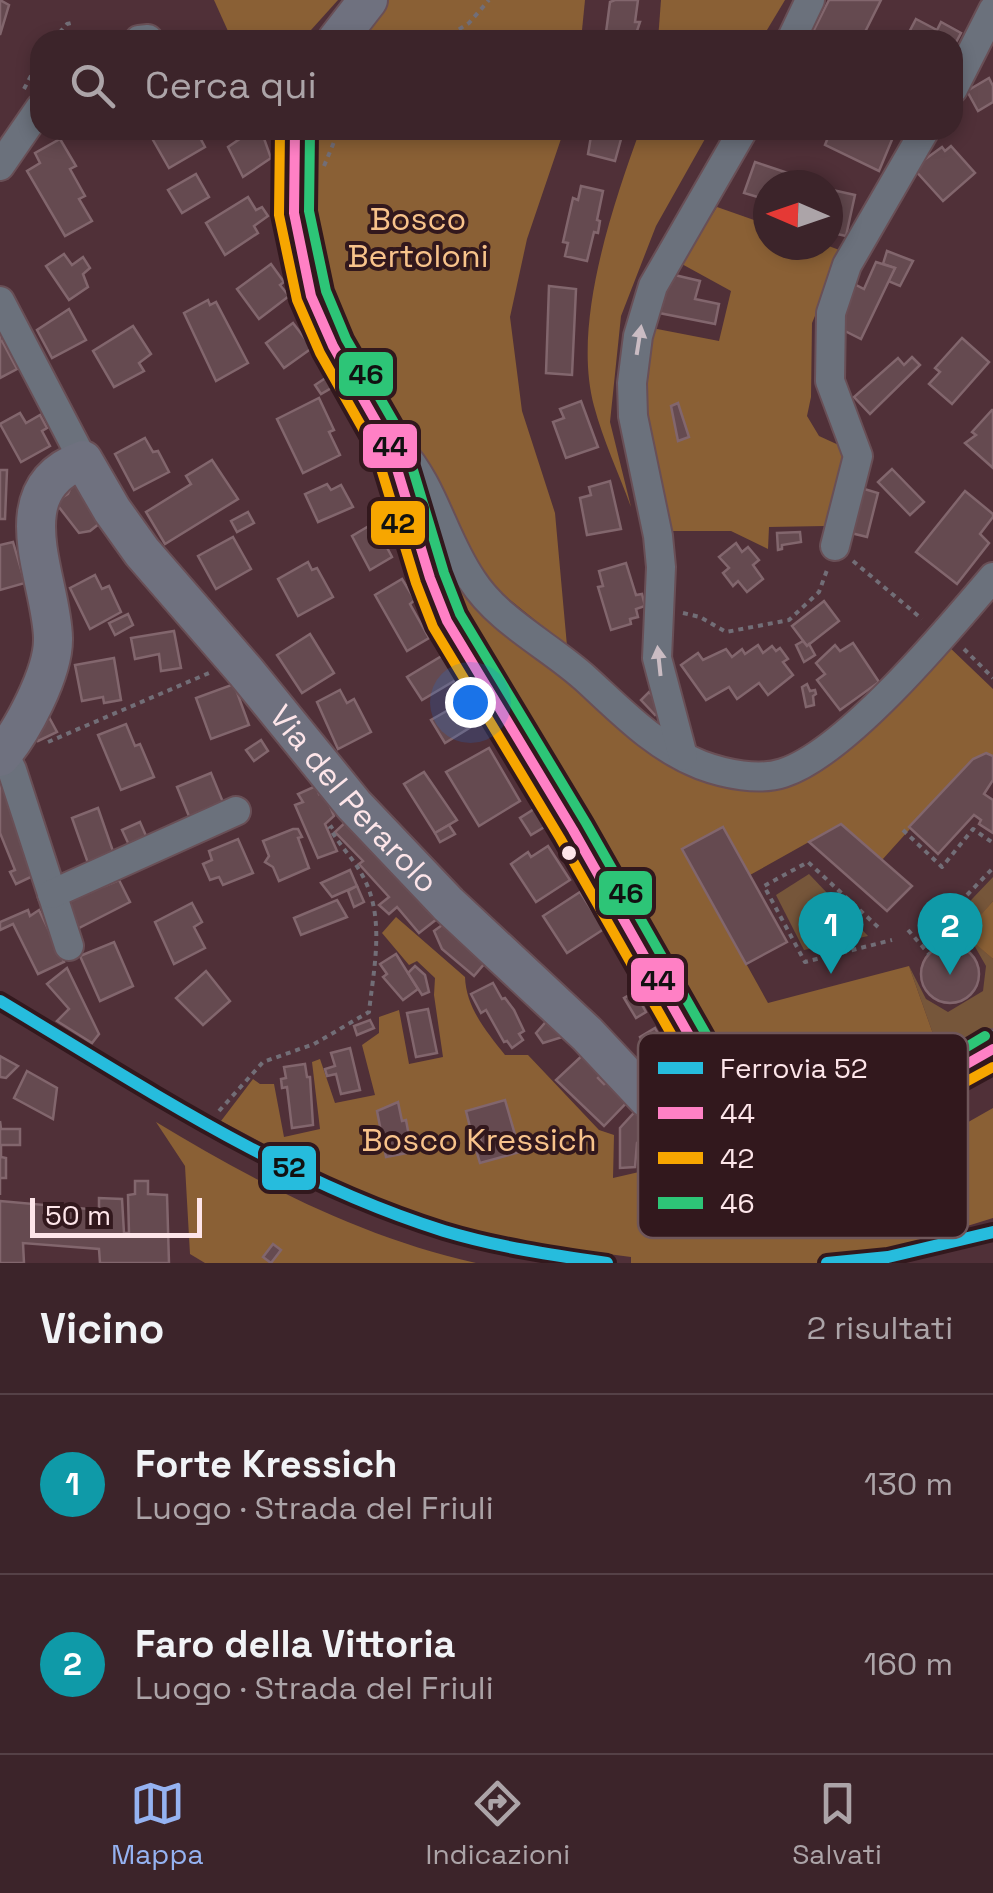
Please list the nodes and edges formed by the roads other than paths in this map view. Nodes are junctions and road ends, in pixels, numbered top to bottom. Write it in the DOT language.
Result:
graph roads {
  1 [pos="368,0"];
  2 [pos="810,0"];
  3 [pos="993,10"];
  4 [pos="345,30"];
  5 [pos="796,30"];
  6 [pos="963,69"];
  7 [pos="30,122"];
  8 [pos="294,140"];
  9 [pos="738,140"];
  10 [pos="919,140"];
  11 [pos="0,166"];
  12 [pos="0,301"];
  13 [pos="389,442"];
  14 [pos="82,460"];
  15 [pos="836,546"];
  16 [pos="993,578"];
  17 [pos="2,756"];
  18 [pos="683,756"];
  19 [pos="236,811"];
  20 [pos="52,894"];
  21 [pos="70,946"];
  22 [pos="686,1033"];
  23 [pos="993,1049"];
  24 [pos="968,1063"];
  25 [pos="638,1086"];
  1 -- 4 [label="main road"];
  2 -- 5 [label="street"];
  3 -- 6 [label="street"];
  7 -- 11 [label="street"];
  8 -- 13 [label="main road"];
  18 -- 9 [label="street, one-way"];
  10 -- 15 [label="street"];
  12 -- 14 [label="street, Via del Perarolo"];
  13 -- 18 [label="street"];
  13 -- 22 [label="main road"];
  14 -- 17 [label="main road"];
  14 -- 25 [label="main road, Via del Perarolo"];
  16 -- 18 [label="street"];
  17 -- 20 [label="street"];
  19 -- 20 [label="street"];
  20 -- 21 [label="street"];
  23 -- 24 [label="main road"];
}
